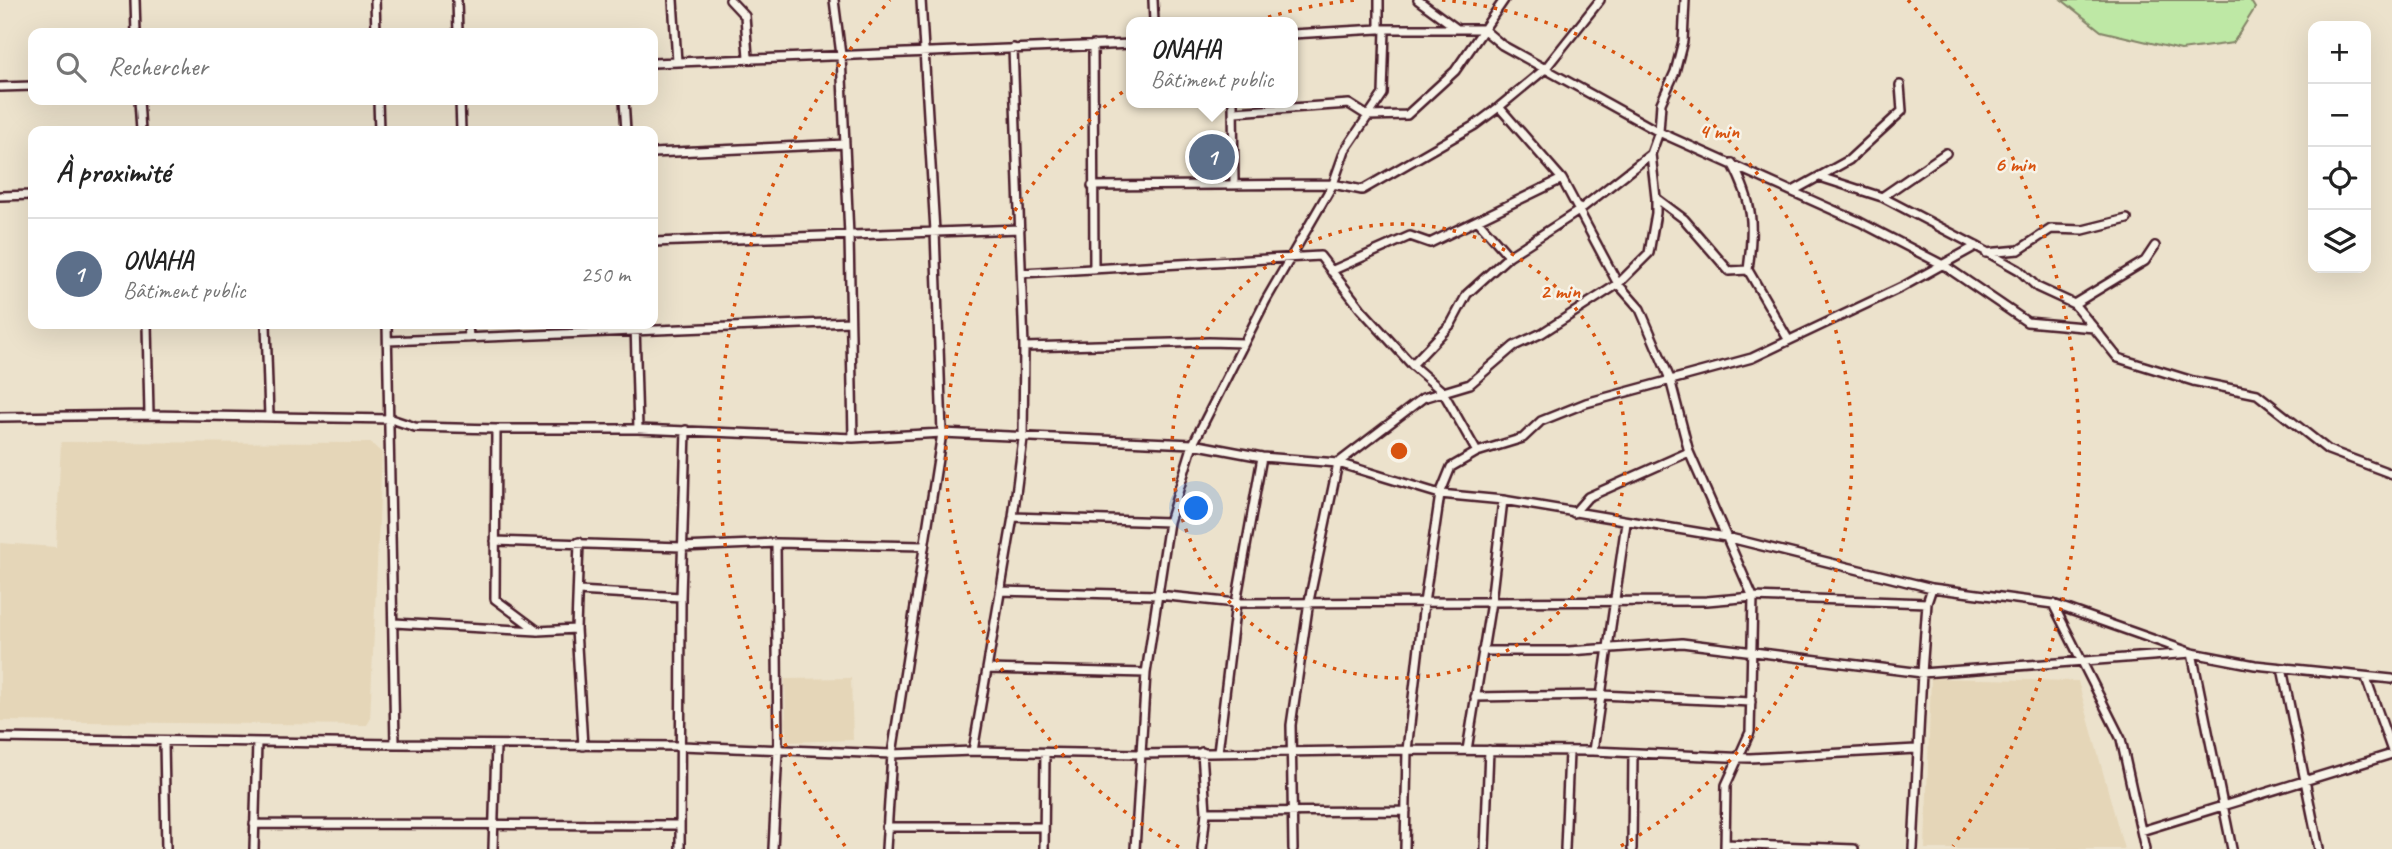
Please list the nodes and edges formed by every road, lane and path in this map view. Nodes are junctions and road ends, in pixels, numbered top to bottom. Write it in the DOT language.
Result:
graph roads {
  1 [pos="135,0"];
  2 [pos="375,0"];
  3 [pos="457,0"];
  4 [pos="673,0"];
  5 [pos="730,0"];
  6 [pos="834,0"];
  7 [pos="921,0"];
  8 [pos="1379,0"];
  9 [pos="1419,0"];
  10 [pos="1504,0"];
  11 [pos="1600,0"];
  12 [pos="1685,0"];
  13 [pos="136,28"];
  14 [pos="376,28"];
  15 [pos="458,28"];
  16 [pos="1382,29"];
  17 [pos="1456,29"];
  18 [pos="1483,29"];
  19 [pos="1298,34"];
  20 [pos="1126,44"];
  21 [pos="1093,45"];
  22 [pos="1013,48"];
  23 [pos="926,52"];
  24 [pos="841,55"];
  25 [pos="748,57"];
  26 [pos="677,62"];
  27 [pos="658,63"];
  28 [pos="1545,69"];
  29 [pos="1900,85"];
  30 [pos="28,86"];
  31 [pos="0,87"];
  32 [pos="139,105"];
  33 [pos="378,105"];
  34 [pos="460,105"];
  35 [pos="624,105"];
  36 [pos="1499,107"];
  37 [pos="1234,108"];
  38 [pos="1292,108"];
  39 [pos="1298,108"];
  40 [pos="1235,112"];
  41 [pos="1368,116"];
  42 [pos="141,126"];
  43 [pos="379,126"];
  44 [pos="461,126"];
  45 [pos="626,126"];
  46 [pos="1659,132"];
  47 [pos="845,144"];
  48 [pos="658,153"];
  49 [pos="1946,153"];
  50 [pos="1651,155"];
  51 [pos="1732,163"];
  52 [pos="1820,177"];
  53 [pos="1562,179"];
  54 [pos="1234,184"];
  55 [pos="1333,184"];
  56 [pos="1092,186"];
  57 [pos="1793,191"];
  58 [pos="28,195"];
  59 [pos="0,196"];
  60 [pos="1882,197"];
  61 [pos="1656,198"];
  62 [pos="1577,212"];
  63 [pos="2127,219"];
  64 [pos="1478,221"];
  65 [pos="1020,229"];
  66 [pos="935,232"];
  67 [pos="849,236"];
  68 [pos="658,242"];
  69 [pos="1976,246"];
  70 [pos="2155,246"];
  71 [pos="1986,253"];
  72 [pos="1509,256"];
  73 [pos="1290,258"];
  74 [pos="1945,266"];
  75 [pos="1094,269"];
  76 [pos="1748,270"];
  77 [pos="1331,271"];
  78 [pos="1022,273"];
  79 [pos="1618,284"];
  80 [pos="2074,304"];
  81 [pos="850,322"];
  82 [pos="2094,328"];
  83 [pos="147,329"];
  84 [pos="266,329"];
  85 [pos="387,329"];
  86 [pos="468,329"];
  87 [pos="635,329"];
  88 [pos="635,333"];
  89 [pos="469,338"];
  90 [pos="1788,339"];
  91 [pos="387,341"];
  92 [pos="1243,344"];
  93 [pos="1024,347"];
  94 [pos="1412,365"];
  95 [pos="1670,379"];
  96 [pos="1443,392"];
  97 [pos="149,415"];
  98 [pos="0,416"];
  99 [pos="269,417"];
  100 [pos="391,419"];
  101 [pos="496,429"];
  102 [pos="638,429"];
  103 [pos="686,430"];
  104 [pos="942,433"];
  105 [pos="853,438"];
  106 [pos="1023,439"];
  107 [pos="1193,444"];
  108 [pos="1477,452"];
  109 [pos="1689,452"];
  110 [pos="1262,457"];
  111 [pos="1338,463"];
  112 [pos="2392,474"];
  113 [pos="1440,494"];
  114 [pos="1503,500"];
  115 [pos="1574,513"];
  116 [pos="1013,517"];
  117 [pos="1169,522"];
  118 [pos="1626,523"];
  119 [pos="1726,537"];
  120 [pos="495,541"];
  121 [pos="579,542"];
  122 [pos="776,543"];
  123 [pos="924,546"];
  124 [pos="682,547"];
  125 [pos="1932,588"];
  126 [pos="578,591"];
  127 [pos="1000,591"];
  128 [pos="1158,595"];
  129 [pos="681,597"];
  130 [pos="1753,597"];
  131 [pos="1616,599"];
  132 [pos="1309,601"];
  133 [pos="1491,602"];
  134 [pos="1236,603"];
  135 [pos="1424,603"];
  136 [pos="1927,603"];
  137 [pos="2053,604"];
  138 [pos="394,623"];
  139 [pos="576,629"];
  140 [pos="538,631"];
  141 [pos="1608,647"];
  142 [pos="1482,651"];
  143 [pos="1752,652"];
  144 [pos="2192,653"];
  145 [pos="2082,663"];
  146 [pos="2281,668"];
  147 [pos="987,669"];
  148 [pos="1146,673"];
  149 [pos="1922,673"];
  150 [pos="2366,678"];
  151 [pos="2392,679"];
  152 [pos="1601,695"];
  153 [pos="1475,697"];
  154 [pos="1751,702"];
  155 [pos="0,738"];
  156 [pos="164,741"];
  157 [pos="257,742"];
  158 [pos="394,744"];
  159 [pos="496,745"];
  160 [pos="583,746"];
  161 [pos="681,746"];
  162 [pos="1916,749"];
  163 [pos="778,750"];
  164 [pos="1407,750"];
  165 [pos="1467,750"];
  166 [pos="1489,750"];
  167 [pos="973,751"];
  168 [pos="1292,751"];
  169 [pos="1593,751"];
  170 [pos="1202,752"];
  171 [pos="1219,752"];
  172 [pos="1569,752"];
  173 [pos="2392,752"];
  174 [pos="1045,753"];
  175 [pos="1633,753"];
  176 [pos="892,754"];
  177 [pos="1139,754"];
  178 [pos="1737,757"];
  179 [pos="2305,781"];
  180 [pos="2224,806"];
  181 [pos="1292,811"];
  182 [pos="1406,811"];
  183 [pos="1206,812"];
  184 [pos="254,824"];
  185 [pos="494,824"];
  186 [pos="680,825"];
  187 [pos="886,827"];
  188 [pos="1044,827"];
  189 [pos="2141,831"];
  190 [pos="1725,846"];
  191 [pos="166,849"];
  192 [pos="254,849"];
  193 [pos="493,849"];
  194 [pos="680,849"];
  195 [pos="773,849"];
  196 [pos="886,849"];
  197 [pos="1044,849"];
  198 [pos="1135,849"];
  199 [pos="1202,849"];
  200 [pos="1293,849"];
  201 [pos="1405,849"];
  202 [pos="1485,849"];
  203 [pos="1565,849"];
  204 [pos="1632,849"];
  205 [pos="1854,849"];
  206 [pos="1913,849"];
  207 [pos="2145,849"];
  208 [pos="2232,849"];
  209 [pos="2319,849"];
  1 -- 13 [label="street"];
  2 -- 14 [label="street"];
  3 -- 15 [label="street"];
  4 -- 26 [label="street"];
  5 -- 25 [label="street"];
  6 -- 24 [label="street"];
  7 -- 23 [label="street"];
  8 -- 16 [label="street"];
  9 -- 17 [label="street"];
  10 -- 18 [label="street"];
  11 -- 28 [label="street"];
  12 -- 46 [label="street"];
  16 -- 17 [label="street"];
  16 -- 19 [label="street"];
  16 -- 41 [label="street"];
  17 -- 18 [label="street"];
  18 -- 28 [label="street"];
  18 -- 41 [label="street"];
  20 -- 21 [label="street"];
  21 -- 22 [label="street"];
  21 -- 56 [label="street"];
  22 -- 23 [label="street"];
  22 -- 65 [label="street"];
  23 -- 24 [label="street"];
  23 -- 66 [label="street"];
  24 -- 25 [label="street"];
  24 -- 47 [label="street"];
  25 -- 26 [label="street"];
  26 -- 27 [label="street"];
  28 -- 36 [label="street"];
  28 -- 46 [label="street"];
  29 -- 52 [label="street"];
  30 -- 31 [label="street"];
  32 -- 42 [label="street"];
  33 -- 43 [label="street"];
  34 -- 44 [label="street"];
  35 -- 45 [label="street"];
  36 -- 53 [label="street"];
  36 -- 55 [label="street"];
  37 -- 40 [label="street"];
  38 -- 40 [label="street"];
  39 -- 41 [label="street"];
  40 -- 54 [label="street"];
  41 -- 55 [label="street"];
  46 -- 50 [label="street"];
  46 -- 51 [label="street"];
  47 -- 48 [label="street"];
  47 -- 67 [label="street"];
  49 -- 60 [label="street"];
  50 -- 61 [label="street"];
  50 -- 62 [label="street"];
  51 -- 57 [label="street"];
  51 -- 76 [label="street"];
  52 -- 57 [label="street"];
  52 -- 60 [label="street"];
  53 -- 62 [label="street"];
  53 -- 64 [label="street"];
  54 -- 55 [label="street"];
  54 -- 56 [label="street"];
  55 -- 73 [label="street"];
  56 -- 75 [label="street"];
  57 -- 74 [label="street"];
  58 -- 59 [label="street"];
  60 -- 69 [label="street"];
  61 -- 76 [label="street"];
  61 -- 79 [label="street"];
  62 -- 72 [label="street"];
  62 -- 79 [label="street"];
  63 -- 71 [label="street"];
  64 -- 72 [label="street"];
  64 -- 77 [label="street"];
  65 -- 66 [label="street"];
  65 -- 78 [label="street"];
  66 -- 67 [label="street"];
  66 -- 104 [label="street"];
  67 -- 68 [label="street"];
  67 -- 81 [label="street"];
  69 -- 71 [label="street"];
  69 -- 74 [label="street"];
  70 -- 80 [label="street"];
  71 -- 80 [label="street"];
  72 -- 94 [label="street"];
  73 -- 75 [label="street"];
  73 -- 77 [label="street"];
  73 -- 92 [label="street"];
  74 -- 82 [label="street"];
  74 -- 90 [label="street"];
  75 -- 78 [label="street"];
  76 -- 90 [label="street"];
  77 -- 94 [label="street"];
  78 -- 93 [label="street"];
  79 -- 95 [label="street"];
  79 -- 96 [label="street"];
  80 -- 82 [label="street"];
  81 -- 88 [label="street"];
  81 -- 105 [label="street"];
  82 -- 112 [label="street"];
  83 -- 97 [label="street"];
  84 -- 99 [label="street"];
  85 -- 91 [label="street"];
  86 -- 89 [label="street"];
  87 -- 88 [label="street"];
  88 -- 89 [label="street"];
  88 -- 102 [label="street"];
  89 -- 91 [label="street"];
  90 -- 95 [label="street"];
  91 -- 100 [label="street"];
  92 -- 93 [label="street"];
  92 -- 107 [label="street"];
  93 -- 106 [label="street"];
  94 -- 96 [label="street"];
  95 -- 108 [label="street"];
  95 -- 109 [label="street"];
  96 -- 108 [label="street"];
  96 -- 111 [label="street"];
  97 -- 98 [label="street"];
  97 -- 99 [label="street"];
  99 -- 100 [label="street"];
  100 -- 101 [label="street"];
  100 -- 138 [label="street"];
  101 -- 102 [label="street"];
  101 -- 120 [label="street"];
  102 -- 103 [label="street"];
  103 -- 105 [label="street"];
  103 -- 124 [label="street"];
  104 -- 105 [label="street"];
  104 -- 106 [label="street"];
  104 -- 123 [label="street"];
  106 -- 107 [label="street"];
  106 -- 116 [label="street"];
  107 -- 110 [label="street"];
  107 -- 117 [label="street"];
  108 -- 113 [label="street"];
  109 -- 115 [label="street"];
  109 -- 119 [label="street"];
  110 -- 111 [label="street"];
  110 -- 134 [label="street"];
  111 -- 113 [label="street"];
  111 -- 132 [label="street"];
  113 -- 114 [label="street"];
  113 -- 135 [label="street"];
  114 -- 115 [label="street"];
  114 -- 133 [label="street"];
  115 -- 118 [label="street"];
  116 -- 117 [label="street"];
  116 -- 127 [label="street"];
  117 -- 128 [label="street"];
  118 -- 119 [label="street"];
  118 -- 131 [label="street"];
  119 -- 125 [label="street"];
  119 -- 130 [label="street"];
  120 -- 121 [label="street"];
  120 -- 140 [label="street"];
  121 -- 124 [label="street"];
  121 -- 126 [label="street"];
  122 -- 123 [label="street"];
  122 -- 124 [label="street"];
  122 -- 163 [label="street"];
  123 -- 176 [label="street"];
  124 -- 129 [label="street"];
  125 -- 136 [label="street"];
  125 -- 137 [label="street"];
  126 -- 129 [label="street"];
  126 -- 139 [label="street"];
  127 -- 128 [label="street"];
  127 -- 147 [label="street"];
  128 -- 134 [label="street"];
  128 -- 148 [label="street"];
  129 -- 161 [label="street"];
  130 -- 131 [label="street"];
  130 -- 136 [label="street"];
  130 -- 143 [label="street"];
  131 -- 133 [label="street"];
  131 -- 141 [label="street"];
  132 -- 134 [label="street"];
  132 -- 135 [label="street"];
  132 -- 168 [label="street"];
  133 -- 135 [label="street"];
  133 -- 142 [label="street"];
  134 -- 171 [label="street"];
  135 -- 164 [label="street"];
  136 -- 149 [label="street"];
  137 -- 144 [label="street"];
  137 -- 145 [label="street"];
  138 -- 140 [label="street"];
  138 -- 158 [label="street"];
  139 -- 140 [label="street"];
  139 -- 160 [label="street"];
  141 -- 142 [label="street"];
  141 -- 143 [label="street"];
  141 -- 152 [label="street"];
  142 -- 153 [label="street"];
  143 -- 149 [label="street"];
  143 -- 154 [label="street"];
  144 -- 145 [label="street"];
  144 -- 146 [label="street"];
  144 -- 180 [label="street"];
  145 -- 149 [label="street"];
  145 -- 189 [label="street"];
  146 -- 150 [label="street"];
  146 -- 179 [label="street"];
  147 -- 148 [label="street"];
  147 -- 167 [label="street"];
  148 -- 177 [label="street"];
  149 -- 162 [label="street"];
  150 -- 151 [label="street"];
  150 -- 173 [label="street"];
  152 -- 153 [label="street"];
  152 -- 154 [label="street"];
  152 -- 169 [label="street"];
  153 -- 165 [label="street"];
  154 -- 178 [label="street"];
  155 -- 156 [label="street"];
  156 -- 157 [label="street"];
  156 -- 191 [label="street"];
  157 -- 158 [label="street"];
  157 -- 184 [label="street"];
  158 -- 159 [label="street"];
  159 -- 160 [label="street"];
  159 -- 185 [label="street"];
  160 -- 161 [label="street"];
  161 -- 163 [label="street"];
  161 -- 186 [label="street"];
  162 -- 178 [label="street"];
  162 -- 206 [label="street"];
  163 -- 176 [label="street"];
  163 -- 195 [label="street"];
  164 -- 165 [label="street"];
  164 -- 168 [label="street"];
  164 -- 182 [label="street"];
  165 -- 166 [label="street"];
  166 -- 172 [label="street"];
  166 -- 202 [label="street"];
  167 -- 174 [label="street"];
  167 -- 176 [label="street"];
  168 -- 171 [label="street"];
  168 -- 181 [label="street"];
  169 -- 172 [label="street"];
  169 -- 175 [label="street"];
  170 -- 171 [label="street"];
  170 -- 177 [label="street"];
  170 -- 183 [label="street"];
  172 -- 203 [label="street"];
  173 -- 179 [label="street"];
  174 -- 177 [label="street"];
  174 -- 188 [label="street"];
  175 -- 178 [label="street"];
  175 -- 204 [label="street"];
  176 -- 187 [label="street"];
  177 -- 198 [label="street"];
  178 -- 190 [label="street"];
  179 -- 180 [label="street"];
  179 -- 209 [label="street"];
  180 -- 189 [label="street"];
  180 -- 208 [label="street"];
  181 -- 182 [label="street"];
  181 -- 183 [label="street"];
  181 -- 200 [label="street"];
  182 -- 201 [label="street"];
  183 -- 199 [label="street"];
  184 -- 185 [label="street"];
  184 -- 192 [label="street"];
  185 -- 186 [label="street"];
  185 -- 193 [label="street"];
  186 -- 194 [label="street"];
  187 -- 188 [label="street"];
  187 -- 196 [label="street"];
  188 -- 197 [label="street"];
  189 -- 207 [label="street"];
  190 -- 205 [label="street"];
}
